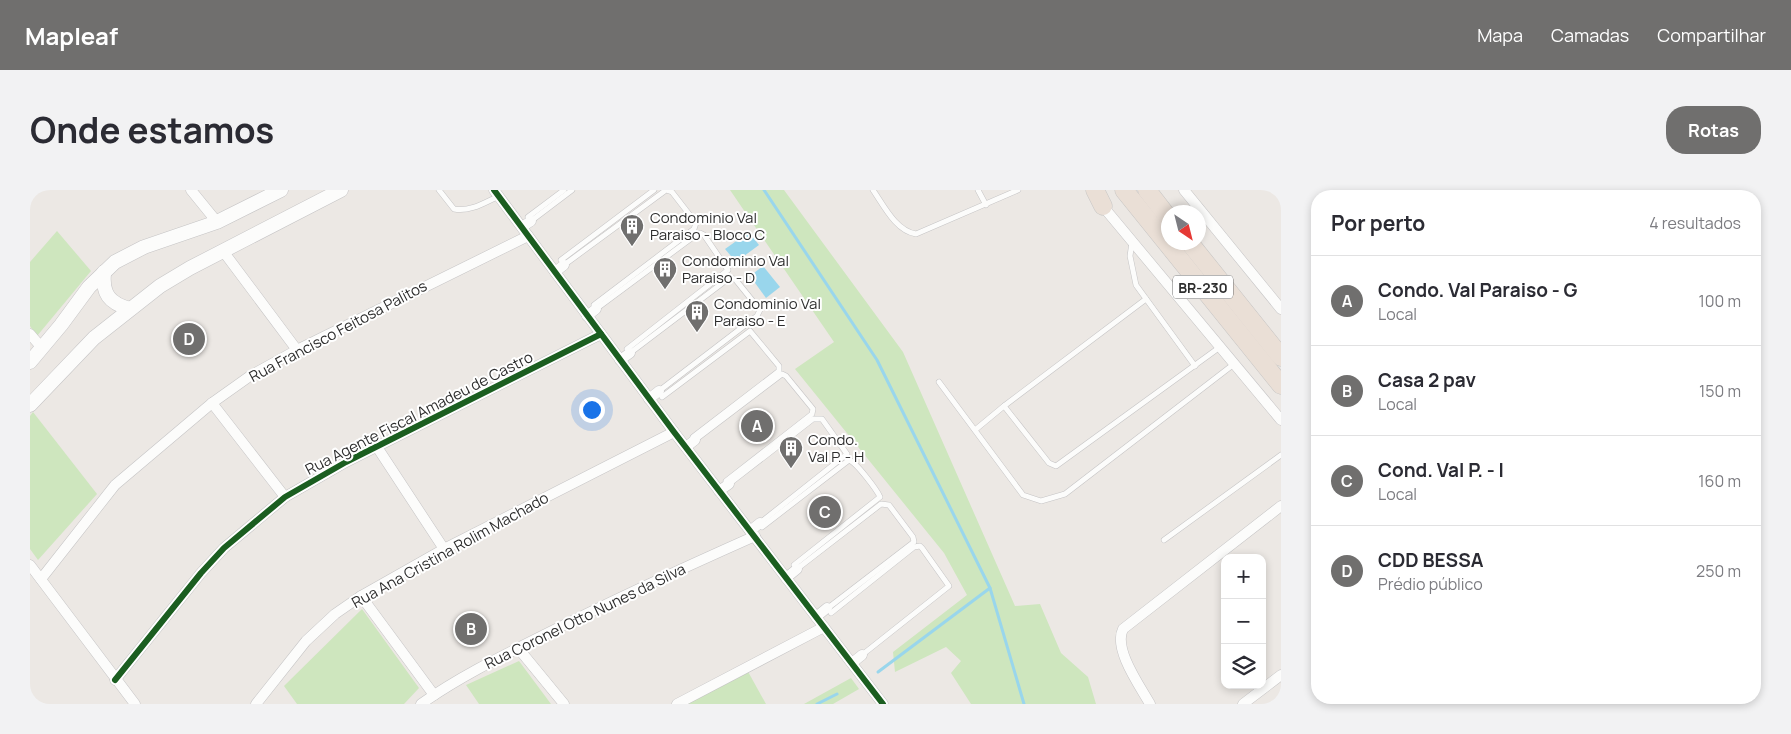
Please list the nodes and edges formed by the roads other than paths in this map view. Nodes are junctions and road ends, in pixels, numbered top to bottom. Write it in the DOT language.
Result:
graph roads {
  1 [pos="191,190"];
  2 [pos="282,190"];
  3 [pos="341,190"];
  4 [pos="439,190"];
  5 [pos="564,190"];
  6 [pos="572,190"];
  7 [pos="654,190"];
  8 [pos="873,190"];
  9 [pos="978,190"];
  10 [pos="1018,190"];
  11 [pos="1090,190"];
  12 [pos="1124,190"];
  13 [pos="1146,190"];
  14 [pos="1184,190"];
  15 [pos="497,193"];
  16 [pos="1099,198"];
  17 [pos="986,205"];
  18 [pos="1161,208"];
  19 [pos="529,219"];
  20 [pos="217,222"];
  21 [pos="523,229"];
  22 [pos="1132,241"];
  23 [pos="1195,250"];
  24 [pos="223,251"];
  25 [pos="562,262"];
  26 [pos="553,270"];
  27 [pos="104,272"];
  28 [pos="1146,299"];
  29 [pos="595,307"];
  30 [pos="130,309"];
  31 [pos="1281,309"];
  32 [pos="586,314"];
  33 [pos="30,334"];
  34 [pos="601,334"];
  35 [pos="1221,347"];
  36 [pos="42,348"];
  37 [pos="297,350"];
  38 [pos="628,351"];
  39 [pos="1281,357"];
  40 [pos="619,358"];
  41 [pos="30,362"];
  42 [pos="1235,364"];
  43 [pos="1195,366"];
  44 [pos="939,382"];
  45 [pos="1281,385"];
  46 [pos="661,394"];
  47 [pos="651,401"];
  48 [pos="212,403"];
  49 [pos="30,405"];
  50 [pos="1004,406"];
  51 [pos="1281,420"];
  52 [pos="975,430"];
  53 [pos="674,432"];
  54 [pos="694,439"];
  55 [pos="685,446"];
  56 [pos="377,447"];
  57 [pos="1281,455"];
  58 [pos="727,482"];
  59 [pos="718,489"];
  60 [pos="285,497"];
  61 [pos="1281,506"];
  62 [pos="761,525"];
  63 [pos="752,534"];
  64 [pos="1164,540"];
  65 [pos="444,549"];
  66 [pos="30,565"];
  67 [pos="795,567"];
  68 [pos="785,576"];
  69 [pos="41,579"];
  70 [pos="361,596"];
  71 [pos="829,610"];
  72 [pos="820,622"];
  73 [pos="518,648"];
  74 [pos="862,655"];
  75 [pos="852,663"];
  76 [pos="1281,675"];
  77 [pos="115,680"];
  78 [pos="434,695"];
  79 [pos="134,704"];
  80 [pos="256,704"];
  81 [pos="421,704"];
  82 [pos="564,704"];
  83 [pos="677,704"];
  84 [pos="883,704"];
  85 [pos="1150,704"];
  86 [pos="1242,704"];
  1 -- 20 [label="street"];
  2 -- 20 [label="main road"];
  3 -- 24 [label="main road"];
  4 -- 15 [label="lane"];
  5 -- 19 [label="lane"];
  6 -- 19 [label="lane"];
  7 -- 25 [label="lane"];
  8 -- 17 [label="lane"];
  9 -- 17 [label="lane"];
  10 -- 17 [label="lane"];
  11 -- 16 [label="street"];
  12 -- 45 [label="highway, BR-230"];
  13 -- 18 [label="highway"];
  14 -- 31 [label="street"];
  15 -- 21 [label="street"];
  16 -- 22 [label="street"];
  19 -- 21 [label="street, Rua Francisco Feitosa Palitos"];
  20 -- 27 [label="main road"];
  21 -- 26 [label="street"];
  21 -- 37 [label="street, Rua Francisco Feitosa Palitos"];
  22 -- 28 [label="lane"];
  22 -- 35 [label="street"];
  23 -- 39 [label="highway, BR-230"];
  24 -- 30 [label="main road"];
  24 -- 37 [label="street"];
  25 -- 26 [label="street"];
  25 -- 29 [label="lane"];
  26 -- 32 [label="street"];
  27 -- 30 [label="main road"];
  27 -- 36 [label="main road"];
  28 -- 43 [label="lane"];
  28 -- 50 [label="lane"];
  29 -- 32 [label="street"];
  29 -- 38 [label="lane"];
  30 -- 49 [label="main road"];
  32 -- 34 [label="street"];
  33 -- 36 [label="street"];
  34 -- 40 [label="street"];
  34 -- 56 [label="street, Rua Agente Fiscal Amadeu de Castro"];
  35 -- 42 [label="street"];
  35 -- 43 [label="lane"];
  36 -- 41 [label="main road"];
  37 -- 48 [label="street, Rua Francisco Feitosa Palitos"];
  38 -- 40 [label="street"];
  38 -- 46 [label="lane"];
  40 -- 47 [label="street"];
  42 -- 51 [label="street"];
  42 -- 52 [label="lane"];
  43 -- 50 [label="lane"];
  44 -- 52 [label="lane"];
  46 -- 47 [label="street"];
  46 -- 54 [label="lane"];
  47 -- 53 [label="street"];
  48 -- 60 [label="street"];
  48 -- 69 [label="street, Rua Francisco Feitosa Palitos"];
  50 -- 52 [label="lane"];
  53 -- 55 [label="street"];
  53 -- 65 [label="street, Rua Ana Cristina Rolim Machado"];
  54 -- 55 [label="street"];
  54 -- 58 [label="lane"];
  55 -- 59 [label="street"];
  56 -- 60 [label="street, Rua Agente Fiscal Amadeu de Castro"];
  56 -- 65 [label="street"];
  57 -- 64 [label="lane"];
  58 -- 59 [label="street"];
  58 -- 62 [label="lane"];
  59 -- 63 [label="street"];
  60 -- 77 [label="street, Rua Agente Fiscal Amadeu de Castro"];
  61 -- 85 [label="street"];
  62 -- 63 [label="street, Rua Coronel Otto Nunes da Silva"];
  62 -- 67 [label="lane"];
  63 -- 68 [label="street"];
  63 -- 73 [label="street, Rua Coronel Otto Nunes da Silva"];
  65 -- 70 [label="street, Rua Ana Cristina Rolim Machado"];
  66 -- 69 [label="street"];
  67 -- 68 [label="street"];
  67 -- 71 [label="lane"];
  68 -- 72 [label="street"];
  69 -- 77 [label="street"];
  70 -- 78 [label="street"];
  70 -- 80 [label="street, Rua Ana Cristina Rolim Machado"];
  71 -- 72 [label="street"];
  71 -- 74 [label="lane"];
  72 -- 75 [label="street"];
  72 -- 83 [label="street"];
  73 -- 78 [label="street, Rua Coronel Otto Nunes da Silva"];
  73 -- 82 [label="street"];
  74 -- 75 [label="street"];
  75 -- 84 [label="street"];
  76 -- 86 [label="street"];
  77 -- 79 [label="street"];
  78 -- 81 [label="street, Rua Coronel Otto Nunes da Silva"];
}
